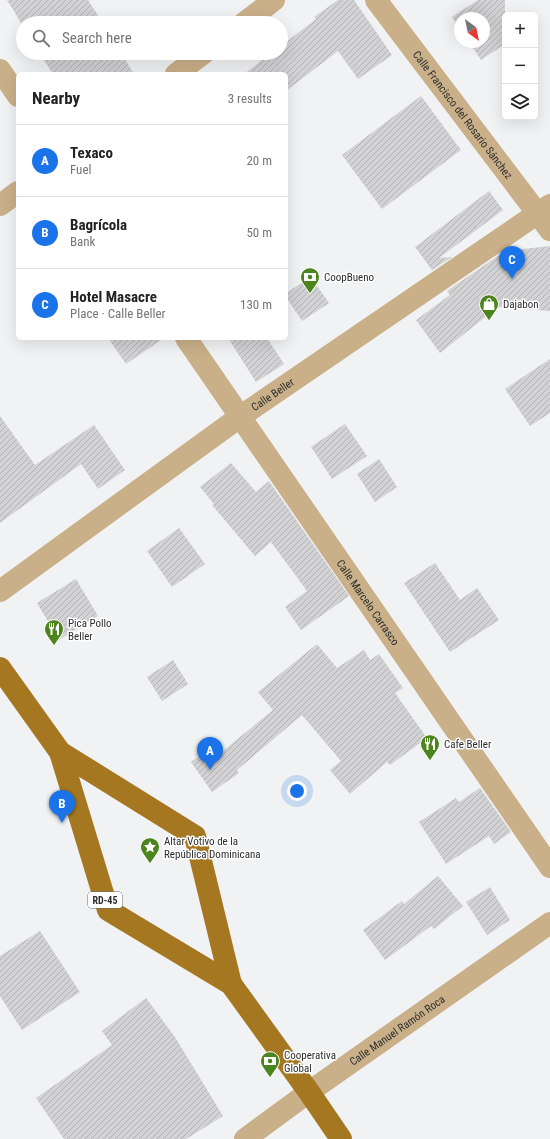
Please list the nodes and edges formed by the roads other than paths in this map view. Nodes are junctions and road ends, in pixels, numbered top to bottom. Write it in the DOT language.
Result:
graph roads {
  1 [pos="274,0"];
  2 [pos="376,0"];
  3 [pos="253,16"];
  4 [pos="195,60"];
  5 [pos="0,70"];
  6 [pos="179,72"];
  7 [pos="16,93"];
  8 [pos="16,193"];
  9 [pos="0,205"];
  10 [pos="546,216"];
  11 [pos="187,340"];
  12 [pos="240,416"];
  13 [pos="0,591"];
  14 [pos="0,668"];
  15 [pos="60,752"];
  16 [pos="550,867"];
  17 [pos="550,923"];
  18 [pos="231,984"];
  19 [pos="309,1092"];
  20 [pos="245,1139"];
  21 [pos="341,1139"];
  1 -- 3 [label="street"];
  2 -- 10 [label="street, Calle Francisco del Rosario Sánchez"];
  4 -- 6 [label="street"];
  5 -- 7 [label="street"];
  8 -- 9 [label="street"];
  10 -- 12 [label="street, Calle Beller"];
  11 -- 12 [label="street, Calle Marcelo Carrasco"];
  12 -- 13 [label="street, Calle Beller"];
  12 -- 16 [label="street, Calle Marcelo Carrasco"];
  14 -- 15 [label="main road, RD-45"];
  15 -- 18 [label="main road, RD-45"];
  15 -- 18 [label="main road, RD-45"];
  17 -- 19 [label="street, Calle Manuel Ramón Roca"];
  18 -- 19 [label="main road, RD-45"];
  19 -- 20 [label="street, Calle Manuel Ramón Roca"];
  19 -- 21 [label="main road, RD-45"];
}
